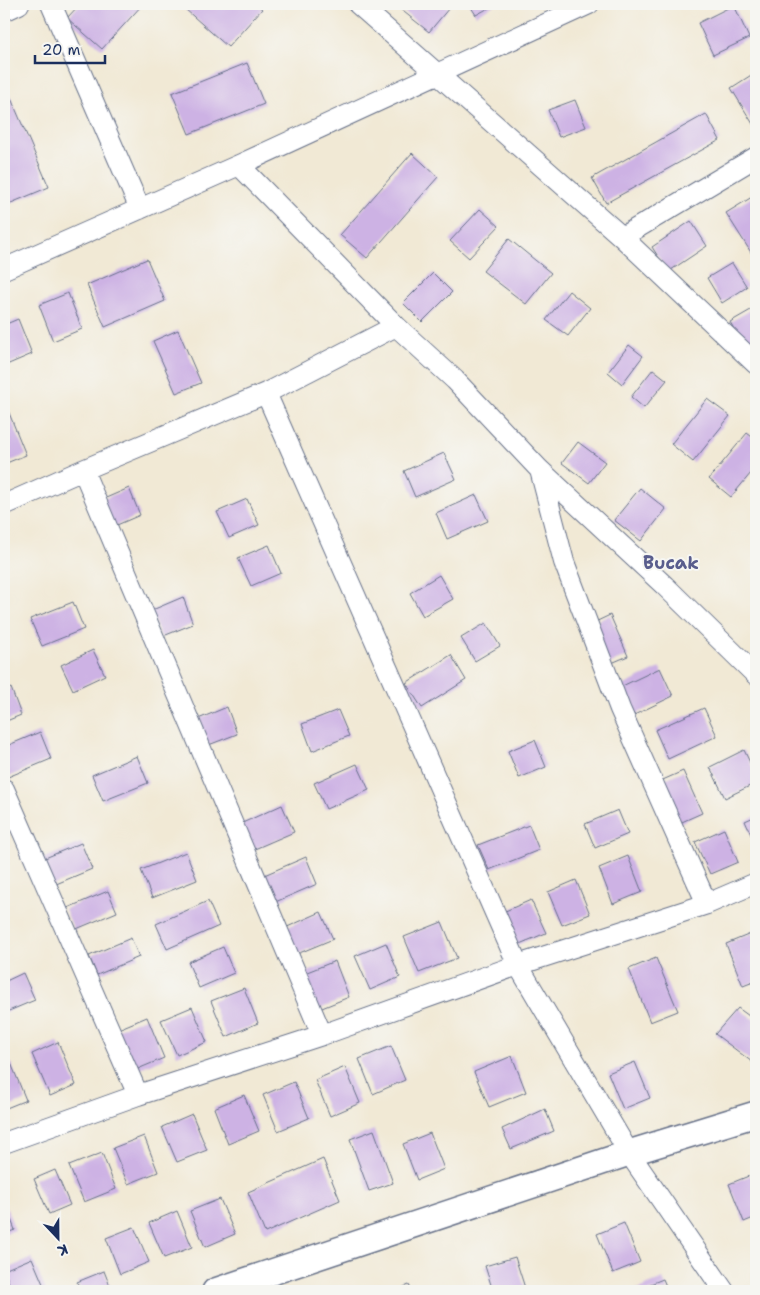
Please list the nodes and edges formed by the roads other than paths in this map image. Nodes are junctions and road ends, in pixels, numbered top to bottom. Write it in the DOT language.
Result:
graph roads {
  1 [pos="19,4"];
  2 [pos="51,4"];
  3 [pos="358,4"];
  4 [pos="589,4"];
  5 [pos="4,11"];
  6 [pos="439,73"];
  7 [pos="756,158"];
  8 [pos="239,165"];
  9 [pos="140,208"];
  10 [pos="622,237"];
  11 [pos="4,269"];
  12 [pos="396,326"];
  13 [pos="755,361"];
  14 [pos="266,393"];
  15 [pos="539,469"];
  16 [pos="83,470"];
  17 [pos="4,505"];
  18 [pos="756,675"];
  19 [pos="4,789"];
  20 [pos="756,884"];
  21 [pos="707,904"];
  22 [pos="518,965"];
  23 [pos="322,1035"];
  24 [pos="138,1095"];
  25 [pos="756,1114"];
  26 [pos="4,1143"];
  27 [pos="629,1153"];
  28 [pos="215,1291"];
  29 [pos="724,1291"];
  1 -- 5 [label="street"];
  2 -- 9 [label="street"];
  3 -- 6 [label="street"];
  4 -- 6 [label="street"];
  6 -- 8 [label="street"];
  6 -- 10 [label="street"];
  7 -- 10 [label="street"];
  8 -- 9 [label="street"];
  8 -- 12 [label="street"];
  9 -- 11 [label="street"];
  10 -- 13 [label="street"];
  12 -- 14 [label="street"];
  12 -- 15 [label="street"];
  14 -- 16 [label="street"];
  14 -- 22 [label="street"];
  15 -- 18 [label="street"];
  15 -- 21 [label="street"];
  16 -- 17 [label="street"];
  16 -- 23 [label="street"];
  19 -- 24 [label="street"];
  20 -- 21 [label="street"];
  21 -- 22 [label="street"];
  22 -- 23 [label="street"];
  22 -- 27 [label="street"];
  23 -- 24 [label="street"];
  24 -- 26 [label="street"];
  25 -- 27 [label="street"];
  27 -- 28 [label="street"];
  27 -- 29 [label="street"];
}
